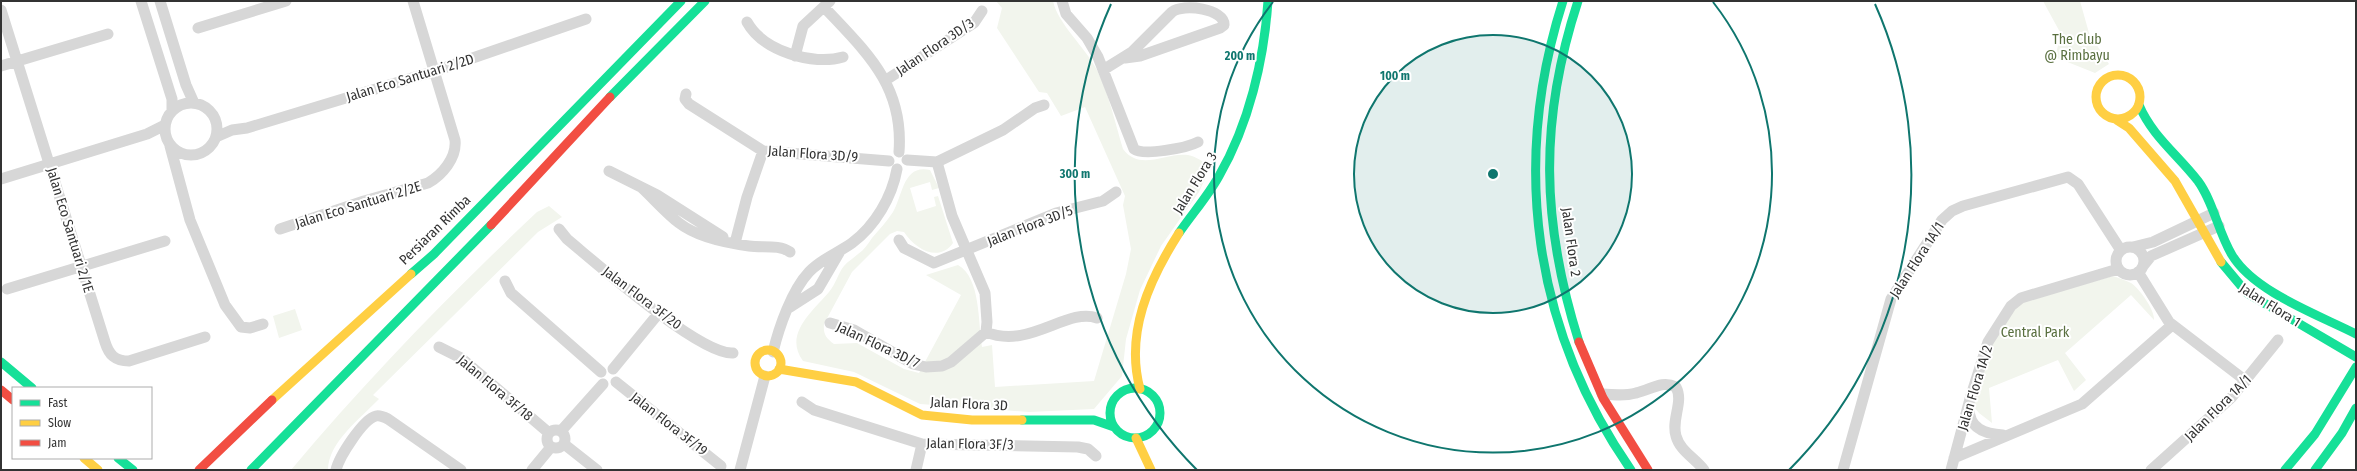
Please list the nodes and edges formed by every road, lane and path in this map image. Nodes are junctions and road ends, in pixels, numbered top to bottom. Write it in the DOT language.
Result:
graph roads {
  1 [pos="142,1"];
  2 [pos="160,1"];
  3 [pos="286,1"];
  4 [pos="413,1"];
  5 [pos="681,1"];
  6 [pos="705,1"];
  7 [pos="1062,1"];
  8 [pos="1268,1"];
  9 [pos="1563,1"];
  10 [pos="1578,1"];
  11 [pos="827,4"];
  12 [pos="1,10"];
  13 [pos="982,11"];
  14 [pos="586,19"];
  15 [pos="747,22"];
  16 [pos="198,28"];
  17 [pos="108,34"];
  18 [pos="794,56"];
  19 [pos="843,57"];
  20 [pos="1125,58"];
  21 [pos="16,60"];
  22 [pos="1,66"];
  23 [pos="1104,70"];
  24 [pos="435,71"];
  25 [pos="886,80"];
  26 [pos="686,94"];
  27 [pos="194,103"];
  28 [pos="1044,105"];
  29 [pos="2139,105"];
  30 [pos="172,110"];
  31 [pos="2115,119"];
  32 [pos="216,122"];
  33 [pos="165,125"];
  34 [pos="232,130"];
  35 [pos="147,134"];
  36 [pos="216,137"];
  37 [pos="1198,142"];
  38 [pos="168,143"];
  39 [pos="763,151"];
  40 [pos="189,155"];
  41 [pos="903,156"];
  42 [pos="889,161"];
  43 [pos="937,162"];
  44 [pos="50,164"];
  45 [pos="897,169"];
  46 [pos="177,171"];
  47 [pos="609,171"];
  48 [pos="1,179"];
  49 [pos="1116,192"];
  50 [pos="2214,213"];
  51 [pos="2198,220"];
  52 [pos="2219,226"];
  53 [pos="280,229"];
  54 [pos="559,229"];
  55 [pos="2204,233"];
  56 [pos="899,240"];
  57 [pos="165,241"];
  58 [pos="735,243"];
  59 [pos="2133,247"];
  60 [pos="842,249"];
  61 [pos="2120,250"];
  62 [pos="966,251"];
  63 [pos="790,252"];
  64 [pos="82,266"];
  65 [pos="2118,269"];
  66 [pos="2140,269"];
  67 [pos="505,281"];
  68 [pos="7,289"];
  69 [pos="790,307"];
  70 [pos="658,314"];
  71 [pos="1096,318"];
  72 [pos="830,323"];
  73 [pos="263,324"];
  74 [pos="2172,325"];
  75 [pos="986,332"];
  76 [pos="2356,334"];
  77 [pos="205,337"];
  78 [pos="2278,340"];
  79 [pos="439,347"];
  80 [pos="773,352"];
  81 [pos="733,353"];
  82 [pos="2356,357"];
  83 [pos="1,362"];
  84 [pos="2356,366"];
  85 [pos="613,369"];
  86 [pos="780,369"];
  87 [pos="601,372"];
  88 [pos="765,376"];
  89 [pos="1134,376"];
  90 [pos="2246,381"];
  91 [pos="616,382"];
  92 [pos="603,384"];
  93 [pos="31,387"];
  94 [pos="1140,389"];
  95 [pos="1,390"];
  96 [pos="1124,390"];
  97 [pos="1602,394"];
  98 [pos="12,399"];
  99 [pos="1970,400"];
  100 [pos="802,402"];
  101 [pos="2356,408"];
  102 [pos="1110,410"];
  103 [pos="1094,420"];
  104 [pos="1114,427"];
  105 [pos="561,431"];
  106 [pos="1151,432"];
  107 [pos="549,433"];
  108 [pos="2003,435"];
  109 [pos="1136,438"];
  110 [pos="564,444"];
  111 [pos="922,444"];
  112 [pos="1850,446"];
  113 [pos="551,447"];
  114 [pos="1096,456"];
  115 [pos="1146,456"];
  116 [pos="1954,458"];
  117 [pos="85,459"];
  118 [pos="122,461"];
  119 [pos="721,466"];
  120 [pos="200,469"];
  121 [pos="98,470"];
  122 [pos="133,470"];
  123 [pos="138,470"];
  124 [pos="192,470"];
  125 [pos="252,470"];
  126 [pos="336,470"];
  127 [pos="461,470"];
  128 [pos="532,470"];
  129 [pos="598,470"];
  130 [pos="740,470"];
  131 [pos="916,470"];
  132 [pos="1151,470"];
  133 [pos="1631,470"];
  134 [pos="1648,470"];
  135 [pos="1704,470"];
  136 [pos="1834,470"];
  137 [pos="1843,470"];
  138 [pos="1951,470"];
  139 [pos="2151,470"];
  140 [pos="2285,470"];
  141 [pos="2315,470"];
  1 -- 30 [label="street"];
  2 -- 27 [label="street"];
  3 -- 16 [label="street"];
  4 -- 24 [label="street, Jalan Eco Santuari 2/2E"];
  5 -- 120 [label="street, Persiaran Rimba"];
  6 -- 125 [label="street"];
  7 -- 23 [label="street"];
  8 -- 89 [label="street, Jalan Flora 3"];
  9 -- 133 [label="street, Jalan Flora 2"];
  10 -- 97 [label="street, Jalan Flora 2"];
  11 -- 18 [label="street"];
  11 -- 25 [label="street"];
  12 -- 21 [label="street, Jalan Eco Santuari 2/1E"];
  13 -- 25 [label="street, Jalan Flora 3D/3"];
  14 -- 24 [label="street, Jalan Eco Santuari 2/2D"];
  15 -- 18 [label="street"];
  17 -- 21 [label="street"];
  18 -- 19 [label="street"];
  20 -- 20 [label="street"];
  20 -- 23 [label="street"];
  21 -- 22 [label="street"];
  21 -- 44 [label="street, Jalan Eco Santuari 2/1E"];
  23 -- 37 [label="street"];
  24 -- 34 [label="street, Jalan Eco Santuari 2/2D"];
  24 -- 53 [label="street, Jalan Eco Santuari 2/2E"];
  25 -- 41 [label="street"];
  26 -- 39 [label="street, Jalan Flora 3D/9"];
  27 -- 30 [label="street"];
  27 -- 32 [label="street"];
  28 -- 43 [label="street"];
  29 -- 31 [label="street"];
  29 -- 31 [label="street"];
  29 -- 50 [label="street, Jalan Flora 1"];
  30 -- 33 [label="street"];
  31 -- 51 [label="street, Jalan Flora 1"];
  32 -- 34 [label="street"];
  32 -- 36 [label="street"];
  33 -- 35 [label="street"];
  33 -- 38 [label="street"];
  34 -- 36 [label="street, Jalan Eco Santuari 2/2D"];
  35 -- 38 [label="street"];
  35 -- 44 [label="street"];
  36 -- 40 [label="street"];
  38 -- 40 [label="street"];
  38 -- 46 [label="street"];
  39 -- 42 [label="street, Jalan Flora 3D/9"];
  39 -- 58 [label="street"];
  40 -- 46 [label="street"];
  41 -- 42 [label="street"];
  41 -- 43 [label="street"];
  41 -- 45 [label="street"];
  42 -- 45 [label="street"];
  43 -- 62 [label="street"];
  44 -- 48 [label="street"];
  44 -- 64 [label="street, Jalan Eco Santuari 2/1E"];
  45 -- 60 [label="street"];
  46 -- 73 [label="street"];
  47 -- 58 [label="street"];
  49 -- 62 [label="street, Jalan Flora 3D/5"];
  50 -- 51 [label="street"];
  50 -- 52 [label="street, Jalan Flora 1"];
  51 -- 55 [label="street, Jalan Flora 1"];
  51 -- 59 [label="street"];
  52 -- 55 [label="street"];
  52 -- 76 [label="street, Jalan Flora 1"];
  54 -- 70 [label="street, Jalan Flora 3F/20"];
  55 -- 66 [label="street"];
  55 -- 82 [label="street, Jalan Flora 1"];
  56 -- 62 [label="street, Jalan Flora 3D/5"];
  57 -- 64 [label="street"];
  58 -- 63 [label="street"];
  59 -- 61 [label="street"];
  59 -- 66 [label="street"];
  60 -- 69 [label="street"];
  60 -- 69 [label="street"];
  61 -- 65 [label="street"];
  61 -- 112 [label="street, Jalan Flora 1A/1"];
  62 -- 75 [label="street"];
  64 -- 68 [label="street"];
  64 -- 77 [label="street, Jalan Eco Santuari 2/1E"];
  65 -- 66 [label="street"];
  65 -- 99 [label="street, Jalan Flora 1A/2"];
  66 -- 74 [label="street"];
  67 -- 87 [label="street"];
  69 -- 80 [label="street"];
  70 -- 81 [label="street, Jalan Flora 3F/20"];
  70 -- 85 [label="street"];
  71 -- 75 [label="street"];
  72 -- 75 [label="street, Jalan Flora 3D/7"];
  74 -- 90 [label="street"];
  74 -- 108 [label="street"];
  78 -- 90 [label="street, Jalan Flora 1A/1"];
  79 -- 107 [label="street, Jalan Flora 3F/18"];
  80 -- 86 [label="street"];
  80 -- 88 [label="street"];
  83 -- 93 [label="street"];
  84 -- 140 [label="street"];
  85 -- 87 [label="street"];
  85 -- 91 [label="street"];
  86 -- 88 [label="street"];
  86 -- 103 [label="street, Jalan Flora 3D"];
  87 -- 92 [label="street"];
  88 -- 130 [label="street"];
  89 -- 94 [label="street, Jalan Flora 3"];
  89 -- 96 [label="street"];
  90 -- 139 [label="street, Jalan Flora 1A/1"];
  91 -- 92 [label="street"];
  91 -- 119 [label="street, Jalan Flora 3F/19"];
  92 -- 105 [label="street"];
  94 -- 96 [label="street"];
  94 -- 106 [label="street, Jalan Flora 3"];
  95 -- 98 [label="street"];
  96 -- 102 [label="street"];
  97 -- 134 [label="street, Jalan Flora 2"];
  97 -- 135 [label="street"];
  99 -- 108 [label="street"];
  99 -- 116 [label="street, Jalan Flora 1A/2"];
  100 -- 111 [label="street, Jalan Flora 3F/3"];
  101 -- 141 [label="street"];
  102 -- 103 [label="street"];
  102 -- 104 [label="street"];
  103 -- 104 [label="street, Jalan Flora 3D"];
  104 -- 109 [label="street"];
  105 -- 107 [label="street"];
  105 -- 110 [label="street"];
  106 -- 109 [label="street"];
  106 -- 115 [label="street, Jalan Flora 3"];
  107 -- 113 [label="street"];
  108 -- 116 [label="street"];
  109 -- 115 [label="street"];
  110 -- 113 [label="street"];
  110 -- 129 [label="street"];
  111 -- 114 [label="street, Jalan Flora 3F/3"];
  111 -- 131 [label="street"];
  112 -- 136 [label="street"];
  112 -- 137 [label="street, Jalan Flora 1A/1"];
  113 -- 128 [label="street"];
  115 -- 132 [label="street"];
  116 -- 138 [label="street, Jalan Flora 1A/2"];
  117 -- 121 [label="street"];
  118 -- 122 [label="street"];
  118 -- 123 [label="street"];
  120 -- 124 [label="street"];
  126 -- 127 [label="street"];
}
